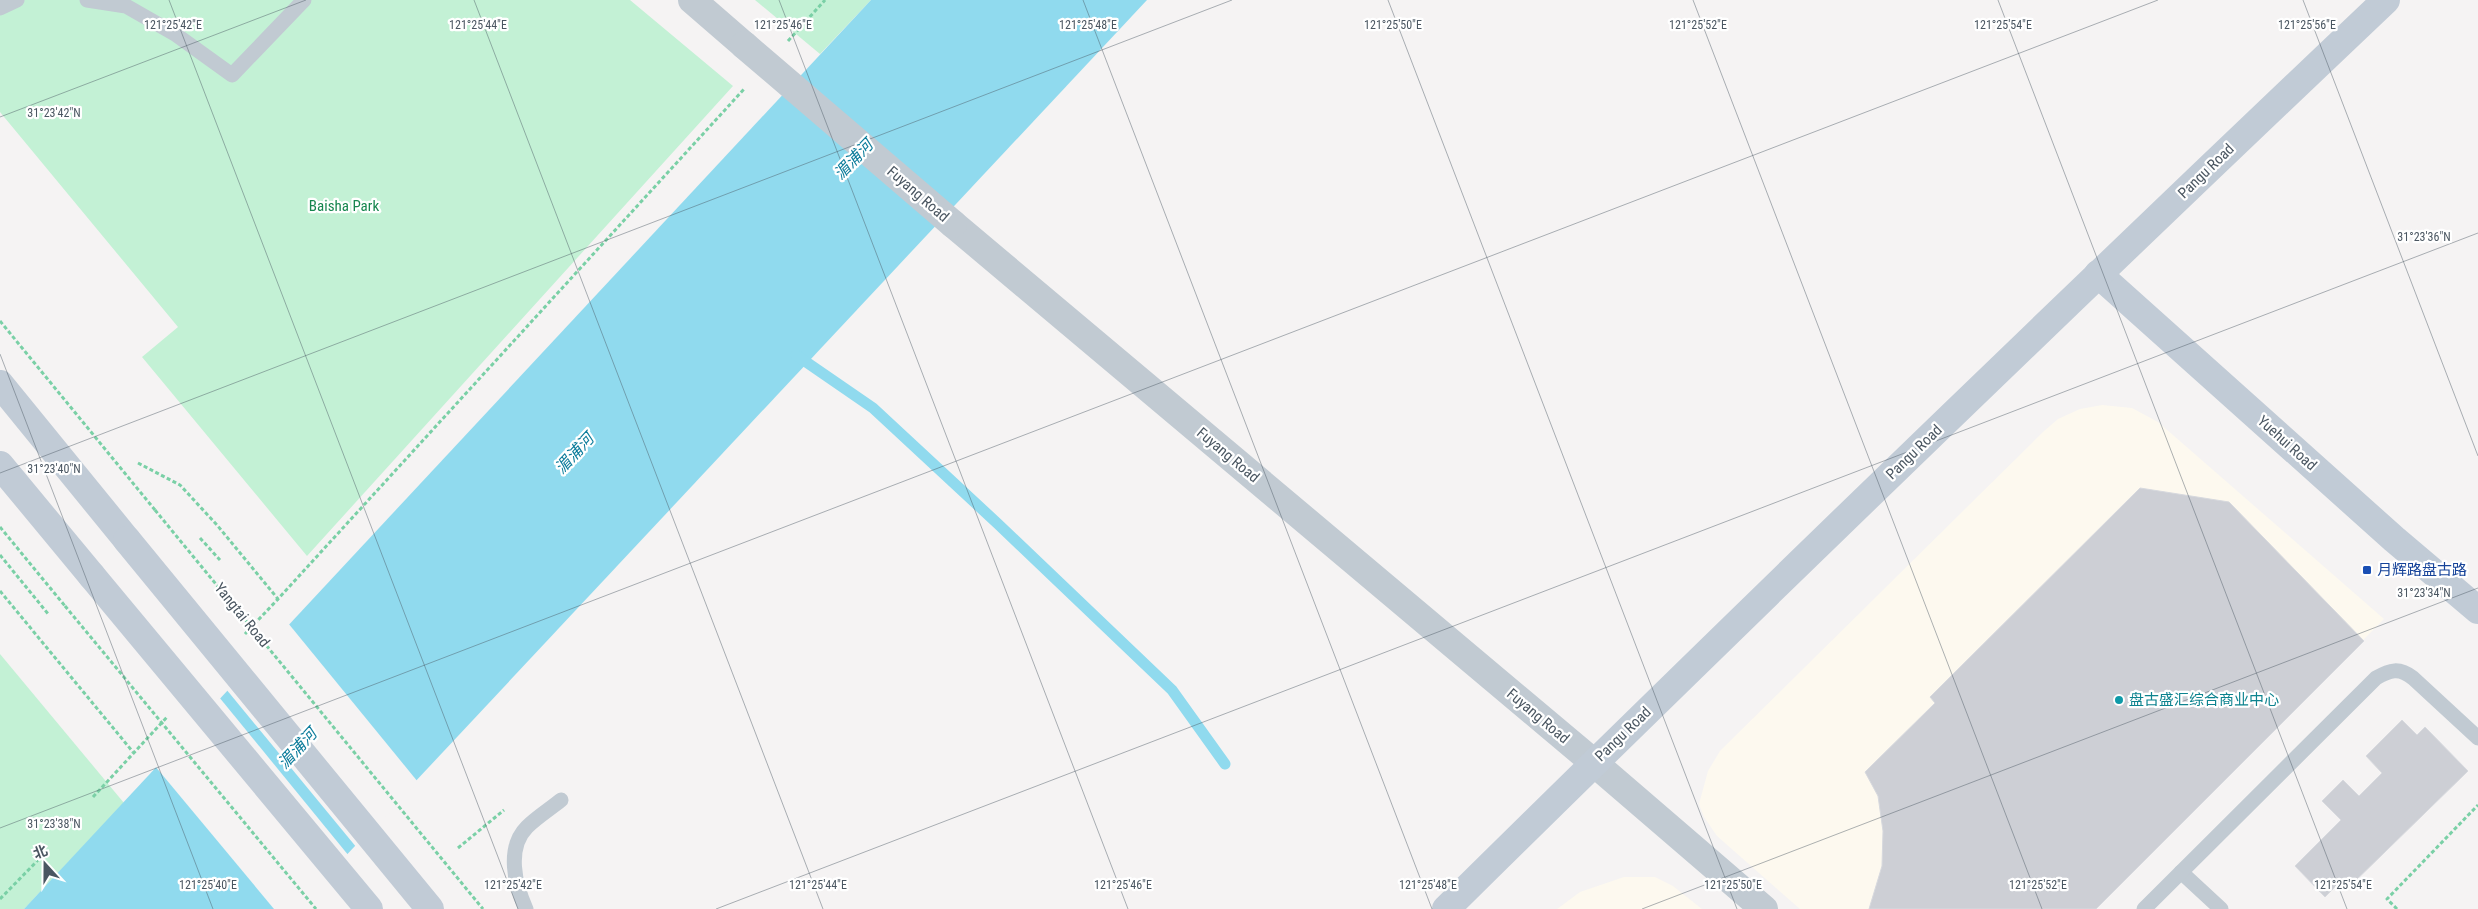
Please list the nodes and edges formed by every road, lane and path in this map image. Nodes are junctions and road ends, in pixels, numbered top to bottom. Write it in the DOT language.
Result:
graph roads {
  1 [pos="17,0"];
  2 [pos="87,0"];
  3 [pos="304,0"];
  4 [pos="692,0"];
  5 [pos="825,0"];
  6 [pos="2386,0"];
  7 [pos="0,8"];
  8 [pos="785,44"];
  9 [pos="752,80"];
  10 [pos="2098,274"];
  11 [pos="0,321"];
  12 [pos="0,384"];
  13 [pos="138,463"];
  14 [pos="0,465"];
  15 [pos="0,527"];
  16 [pos="200,538"];
  17 [pos="0,555"];
  18 [pos="220,560"];
  19 [pos="0,590"];
  20 [pos="2478,610"];
  21 [pos="49,615"];
  22 [pos="2478,738"];
  23 [pos="134,752"];
  24 [pos="1593,762"];
  25 [pos="561,800"];
  26 [pos="2478,804"];
  27 [pos="511,805"];
  28 [pos="458,848"];
  29 [pos="42,856"];
  30 [pos="2182,872"];
  31 [pos="0,899"];
  32 [pos="316,909"];
  33 [pos="369,909"];
  34 [pos="430,909"];
  35 [pos="483,909"];
  36 [pos="526,909"];
  37 [pos="1446,909"];
  38 [pos="1764,909"];
  39 [pos="2144,909"];
  40 [pos="2221,909"];
  41 [pos="2397,909"];
  1 -- 7 [label="lane"];
  2 -- 3 [label="lane"];
  4 -- 24 [label="street, Fuyang Road, bridge"];
  5 -- 8 [label="path"];
  6 -- 10 [label="street, Pangu Road"];
  9 -- 13 [label="path"];
  10 -- 20 [label="street, Yuehui Road"];
  10 -- 24 [label="street, Pangu Road"];
  11 -- 35 [label="path, Yangtai Road, bridge"];
  12 -- 34 [label="street, bridge"];
  14 -- 33 [label="street, bridge"];
  15 -- 32 [label="path, bridge"];
  16 -- 18 [label="path, Yangtai Road"];
  17 -- 21 [label="path"];
  19 -- 23 [label="path"];
  22 -- 30 [label="lane"];
  24 -- 37 [label="street, Pangu Road"];
  24 -- 38 [label="street, Fuyang Road"];
  25 -- 36 [label="lane"];
  26 -- 41 [label="path"];
  27 -- 28 [label="path"];
  29 -- 31 [label="path"];
  30 -- 39 [label="lane"];
  30 -- 40 [label="lane"];
}
